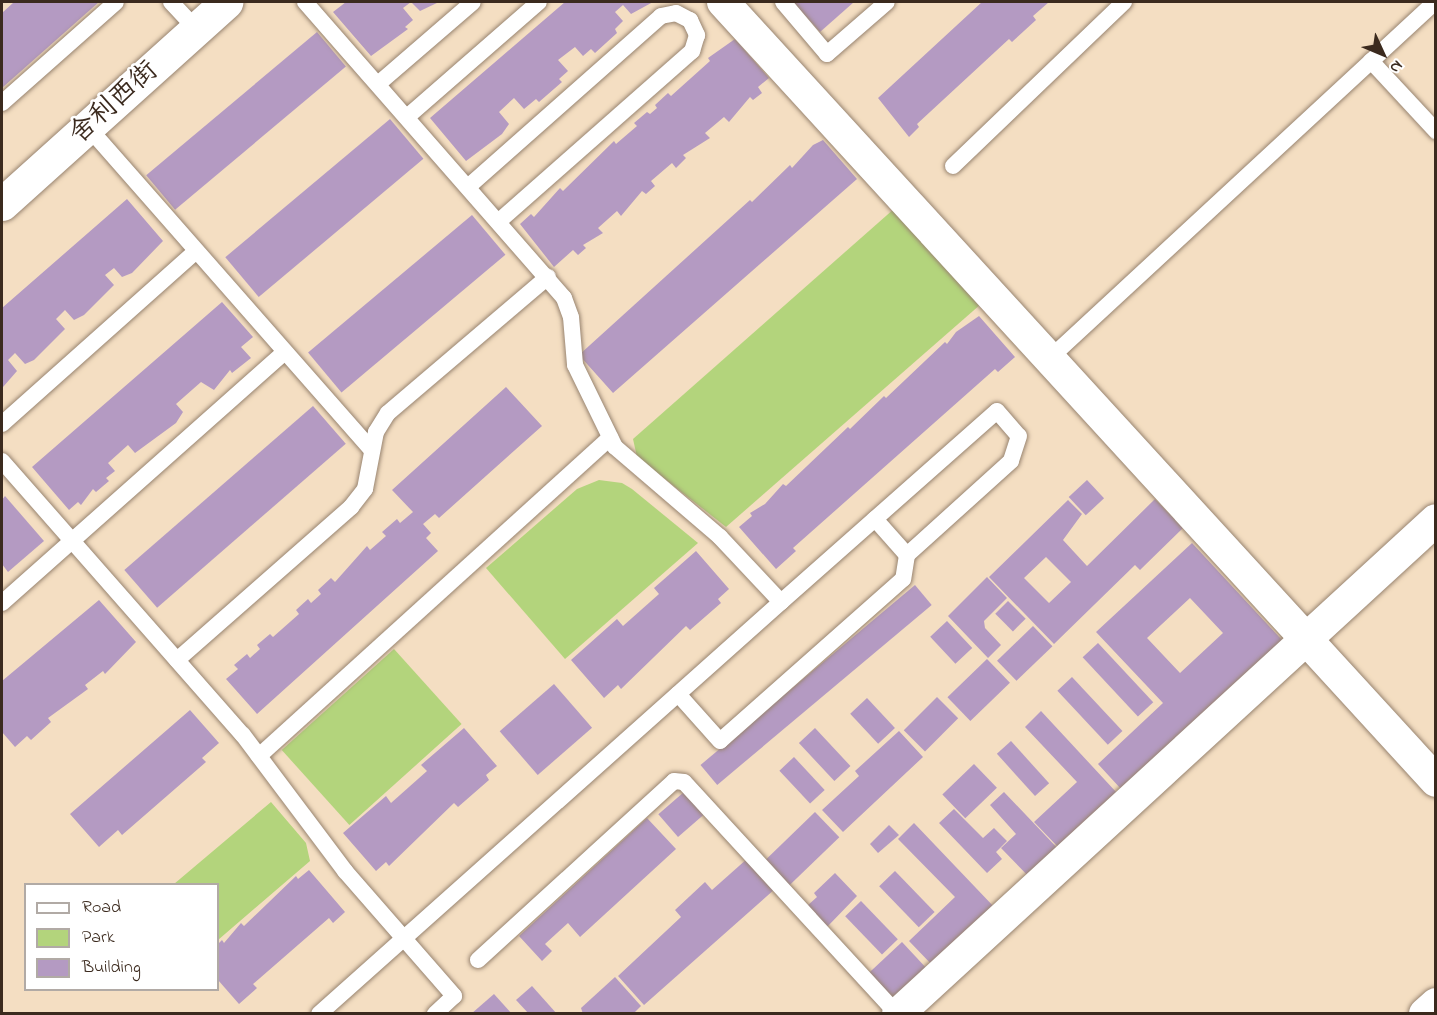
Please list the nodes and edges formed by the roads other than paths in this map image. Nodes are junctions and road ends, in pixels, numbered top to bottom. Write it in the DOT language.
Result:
graph roads {
  1 [pos="116,2"];
  2 [pos="171,2"];
  3 [pos="226,2"];
  4 [pos="305,2"];
  5 [pos="472,2"];
  6 [pos="539,2"];
  7 [pos="723,2"];
  8 [pos="783,2"];
  9 [pos="887,2"];
  10 [pos="1124,2"];
  11 [pos="1436,2"];
  12 [pos="195,29"];
  13 [pos="1371,61"];
  14 [pos="378,84"];
  15 [pos="2,103"];
  16 [pos="407,117"];
  17 [pos="87,126"];
  18 [pos="1436,131"];
  19 [pos="953,166"];
  20 [pos="468,186"];
  21 [pos="2,204"];
  22 [pos="499,221"];
  23 [pos="196,251"];
  24 [pos="548,277"];
  25 [pos="285,352"];
  26 [pos="1049,358"];
  27 [pos="2,424"];
  28 [pos="610,438"];
  29 [pos="372,450"];
  30 [pos="2,461"];
  31 [pos="875,519"];
  32 [pos="1436,520"];
  33 [pos="72,541"];
  34 [pos="907,555"];
  35 [pos="782,602"];
  36 [pos="2,603"];
  37 [pos="1305,640"];
  38 [pos="177,660"];
  39 [pos="678,694"];
  40 [pos="259,756"];
  41 [pos="1436,782"];
  42 [pos="404,938"];
  43 [pos="478,960"];
  44 [pos="1436,1004"];
  45 [pos="319,1014"];
  46 [pos="435,1014"];
  47 [pos="897,1014"];
  48 [pos="1425,1014"];
  1 -- 15 [label="lane"];
  2 -- 12 [label="lane"];
  3 -- 12 [label="street, 舍利西街"];
  4 -- 14 [label="lane"];
  5 -- 14 [label="lane"];
  6 -- 16 [label="lane"];
  7 -- 26 [label="street"];
  8 -- 9 [label="lane"];
  10 -- 19 [label="lane"];
  11 -- 13 [label="lane"];
  12 -- 17 [label="street, 舍利西街"];
  13 -- 18 [label="lane"];
  13 -- 26 [label="lane"];
  14 -- 16 [label="lane"];
  16 -- 20 [label="lane"];
  17 -- 21 [label="street, 舍利西街"];
  17 -- 23 [label="lane"];
  20 -- 22 [label="lane"];
  20 -- 22 [label="lane"];
  22 -- 24 [label="lane"];
  23 -- 25 [label="lane"];
  23 -- 27 [label="lane"];
  24 -- 28 [label="lane"];
  24 -- 29 [label="lane"];
  25 -- 29 [label="lane"];
  25 -- 33 [label="lane"];
  26 -- 37 [label="street"];
  28 -- 35 [label="lane"];
  28 -- 40 [label="lane"];
  29 -- 38 [label="lane"];
  30 -- 33 [label="lane"];
  31 -- 34 [label="lane"];
  31 -- 34 [label="lane"];
  31 -- 35 [label="lane"];
  32 -- 37 [label="street"];
  33 -- 36 [label="lane"];
  33 -- 38 [label="lane"];
  34 -- 39 [label="lane"];
  35 -- 39 [label="lane"];
  37 -- 41 [label="street"];
  37 -- 47 [label="street"];
  38 -- 40 [label="lane"];
  39 -- 42 [label="lane"];
  40 -- 42 [label="lane"];
  42 -- 45 [label="lane"];
  42 -- 46 [label="lane"];
  43 -- 47 [label="lane"];
  44 -- 48 [label="street"];
}
